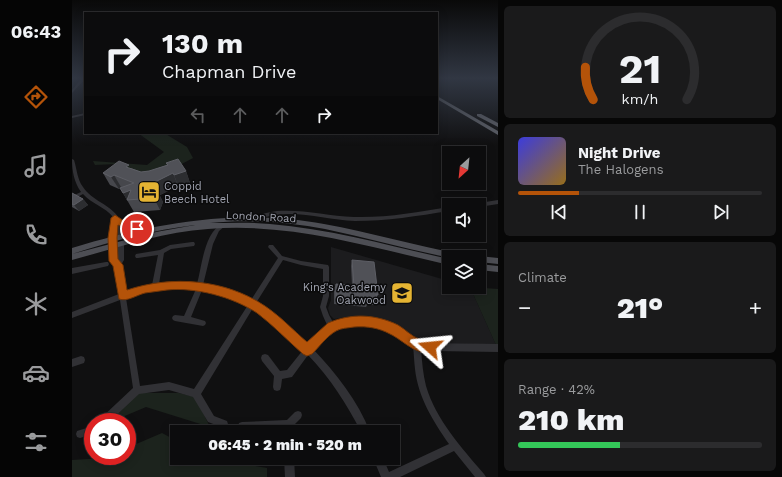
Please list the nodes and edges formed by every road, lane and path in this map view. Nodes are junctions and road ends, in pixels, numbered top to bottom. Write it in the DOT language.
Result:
graph roads {
  1 [pos="445,100"];
  2 [pos="447,100"];
  3 [pos="448,100"];
  4 [pos="450,104"];
  5 [pos="84,114"];
  6 [pos="72,117"];
  7 [pos="498,125"];
  8 [pos="498,129"];
  9 [pos="498,133"];
  10 [pos="498,138"];
  11 [pos="72,160"];
  12 [pos="84,192"];
  13 [pos="72,198"];
  14 [pos="498,202"];
  15 [pos="486,204"];
  16 [pos="442,211"];
  17 [pos="285,216"];
  18 [pos="115,218"];
  19 [pos="252,220"];
  20 [pos="222,226"];
  21 [pos="140,231"];
  22 [pos="121,240"];
  23 [pos="113,242"];
  24 [pos="192,244"];
  25 [pos="271,248"];
  26 [pos="72,251"];
  27 [pos="161,252"];
  28 [pos="442,253"];
  29 [pos="138,256"];
  30 [pos="72,257"];
  31 [pos="281,258"];
  32 [pos="442,260"];
  33 [pos="486,260"];
  34 [pos="498,261"];
  35 [pos="106,264"];
  36 [pos="118,265"];
  37 [pos="486,268"];
  38 [pos="498,269"];
  39 [pos="72,271"];
  40 [pos="155,287"];
  41 [pos="200,287"];
  42 [pos="123,296"];
  43 [pos="252,304"];
  44 [pos="72,315"];
  45 [pos="175,318"];
  46 [pos="186,320"];
  47 [pos="203,323"];
  48 [pos="332,326"];
  49 [pos="417,344"];
  50 [pos="498,348"];
  51 [pos="307,350"];
  52 [pos="266,358"];
  53 [pos="81,360"];
  54 [pos="72,363"];
  55 [pos="278,375"];
  56 [pos="278,387"];
  57 [pos="137,390"];
  58 [pos="196,394"];
  59 [pos="113,413"];
  60 [pos="298,415"];
  61 [pos="224,424"];
  62 [pos="291,425"];
  63 [pos="362,425"];
  64 [pos="84,433"];
  65 [pos="80,434"];
  66 [pos="454,446"];
  67 [pos="290,465"];
  68 [pos="382,465"];
  69 [pos="290,477"];
  70 [pos="388,477"];
  71 [pos="481,477"];
  1 -- 4 [label="highway"];
  2 -- 8 [label="highway"];
  3 -- 7 [label="highway"];
  4 -- 9 [label="highway"];
  4 -- 10 [label="highway"];
  5 -- 6 [label="street"];
  11 -- 12 [label="street"];
  12 -- 13 [label="street"];
  12 -- 18 [label="street"];
  14 -- 15 [label="street"];
  16 -- 17 [label="street, London Road"];
  17 -- 19 [label="main road, London Road"];
  17 -- 19 [label="street, London Road"];
  17 -- 28 [label="main road, London Road"];
  18 -- 21 [label="street"];
  18 -- 22 [label="street"];
  18 -- 23 [label="street"];
  19 -- 21 [label="main road, London Road"];
  20 -- 22 [label="main road, London Road"];
  20 -- 32 [label="main road, London Road"];
  20 -- 41 [label="street"];
  21 -- 22 [label="main road, London Road"];
  22 -- 23 [label="main road, London Road"];
  22 -- 36 [label="street"];
  23 -- 26 [label="main road, London Road"];
  23 -- 30 [label="main road, London Road"];
  23 -- 36 [label="street"];
  24 -- 27 [label="street"];
  25 -- 31 [label="street"];
  27 -- 29 [label="street"];
  27 -- 40 [label="street"];
  31 -- 43 [label="street"];
  31 -- 48 [label="street"];
  33 -- 34 [label="main road"];
  35 -- 39 [label="street"];
  36 -- 42 [label="street"];
  37 -- 38 [label="main road"];
  40 -- 41 [label="street"];
  40 -- 42 [label="street"];
  41 -- 43 [label="street"];
  41 -- 46 [label="street"];
  42 -- 44 [label="street"];
  42 -- 57 [label="street"];
  43 -- 51 [label="street"];
  43 -- 58 [label="street"];
  45 -- 46 [label="street"];
  46 -- 47 [label="street"];
  48 -- 49 [label="street"];
  48 -- 51 [label="street"];
  49 -- 50 [label="street"];
  49 -- 66 [label="street"];
  51 -- 55 [label="street"];
  51 -- 63 [label="street"];
  52 -- 55 [label="street"];
  53 -- 54 [label="street"];
  55 -- 56 [label="street"];
  57 -- 58 [label="street"];
  57 -- 59 [label="street"];
  58 -- 61 [label="street"];
  60 -- 62 [label="street"];
  64 -- 65 [label="street"];
  66 -- 70 [label="street"];
  66 -- 71 [label="street"];
  67 -- 69 [label="street"];
  68 -- 70 [label="street"];
}
